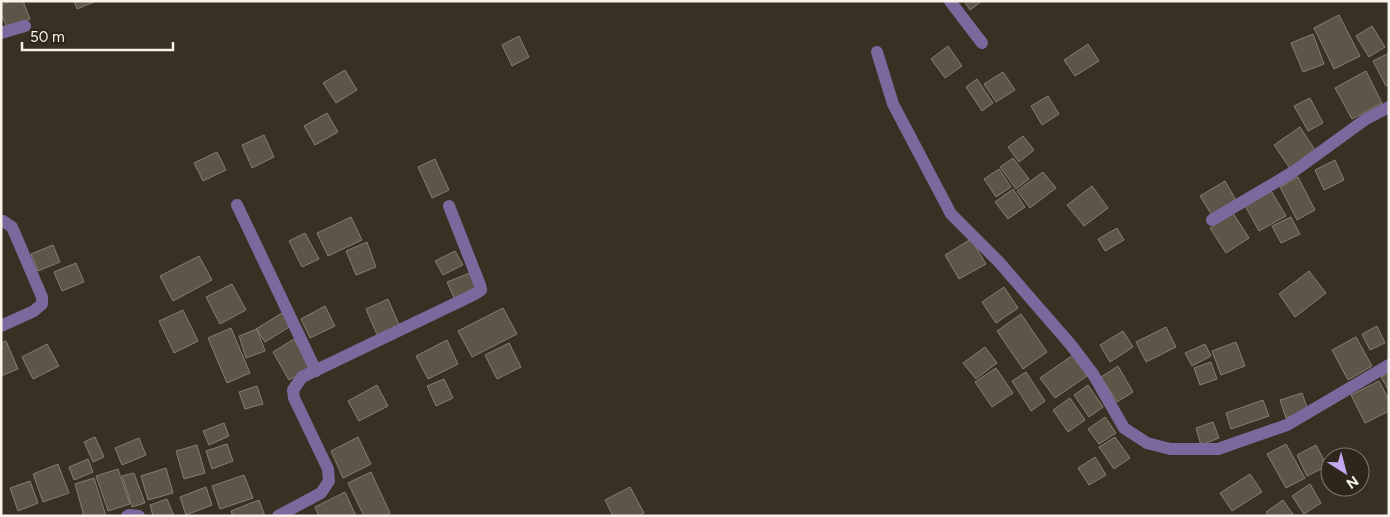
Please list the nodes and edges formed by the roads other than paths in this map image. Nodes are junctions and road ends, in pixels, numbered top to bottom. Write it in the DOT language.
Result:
graph roads {
  1 [pos="950,1"];
  2 [pos="25,26"];
  3 [pos="1,33"];
  4 [pos="982,43"];
  5 [pos="877,52"];
  6 [pos="1389,106"];
  7 [pos="237,205"];
  8 [pos="448,206"];
  9 [pos="1212,220"];
  10 [pos="1,221"];
  11 [pos="1,326"];
  12 [pos="1389,365"];
  13 [pos="316,370"];
  14 [pos="127,516"];
  15 [pos="139,516"];
  16 [pos="278,516"];
  1 -- 4 [label="street"];
  2 -- 3 [label="street"];
  5 -- 12 [label="street"];
  6 -- 9 [label="street"];
  7 -- 13 [label="street"];
  8 -- 13 [label="street"];
  10 -- 11 [label="street"];
  13 -- 16 [label="street"];
  14 -- 15 [label="street"];
}
